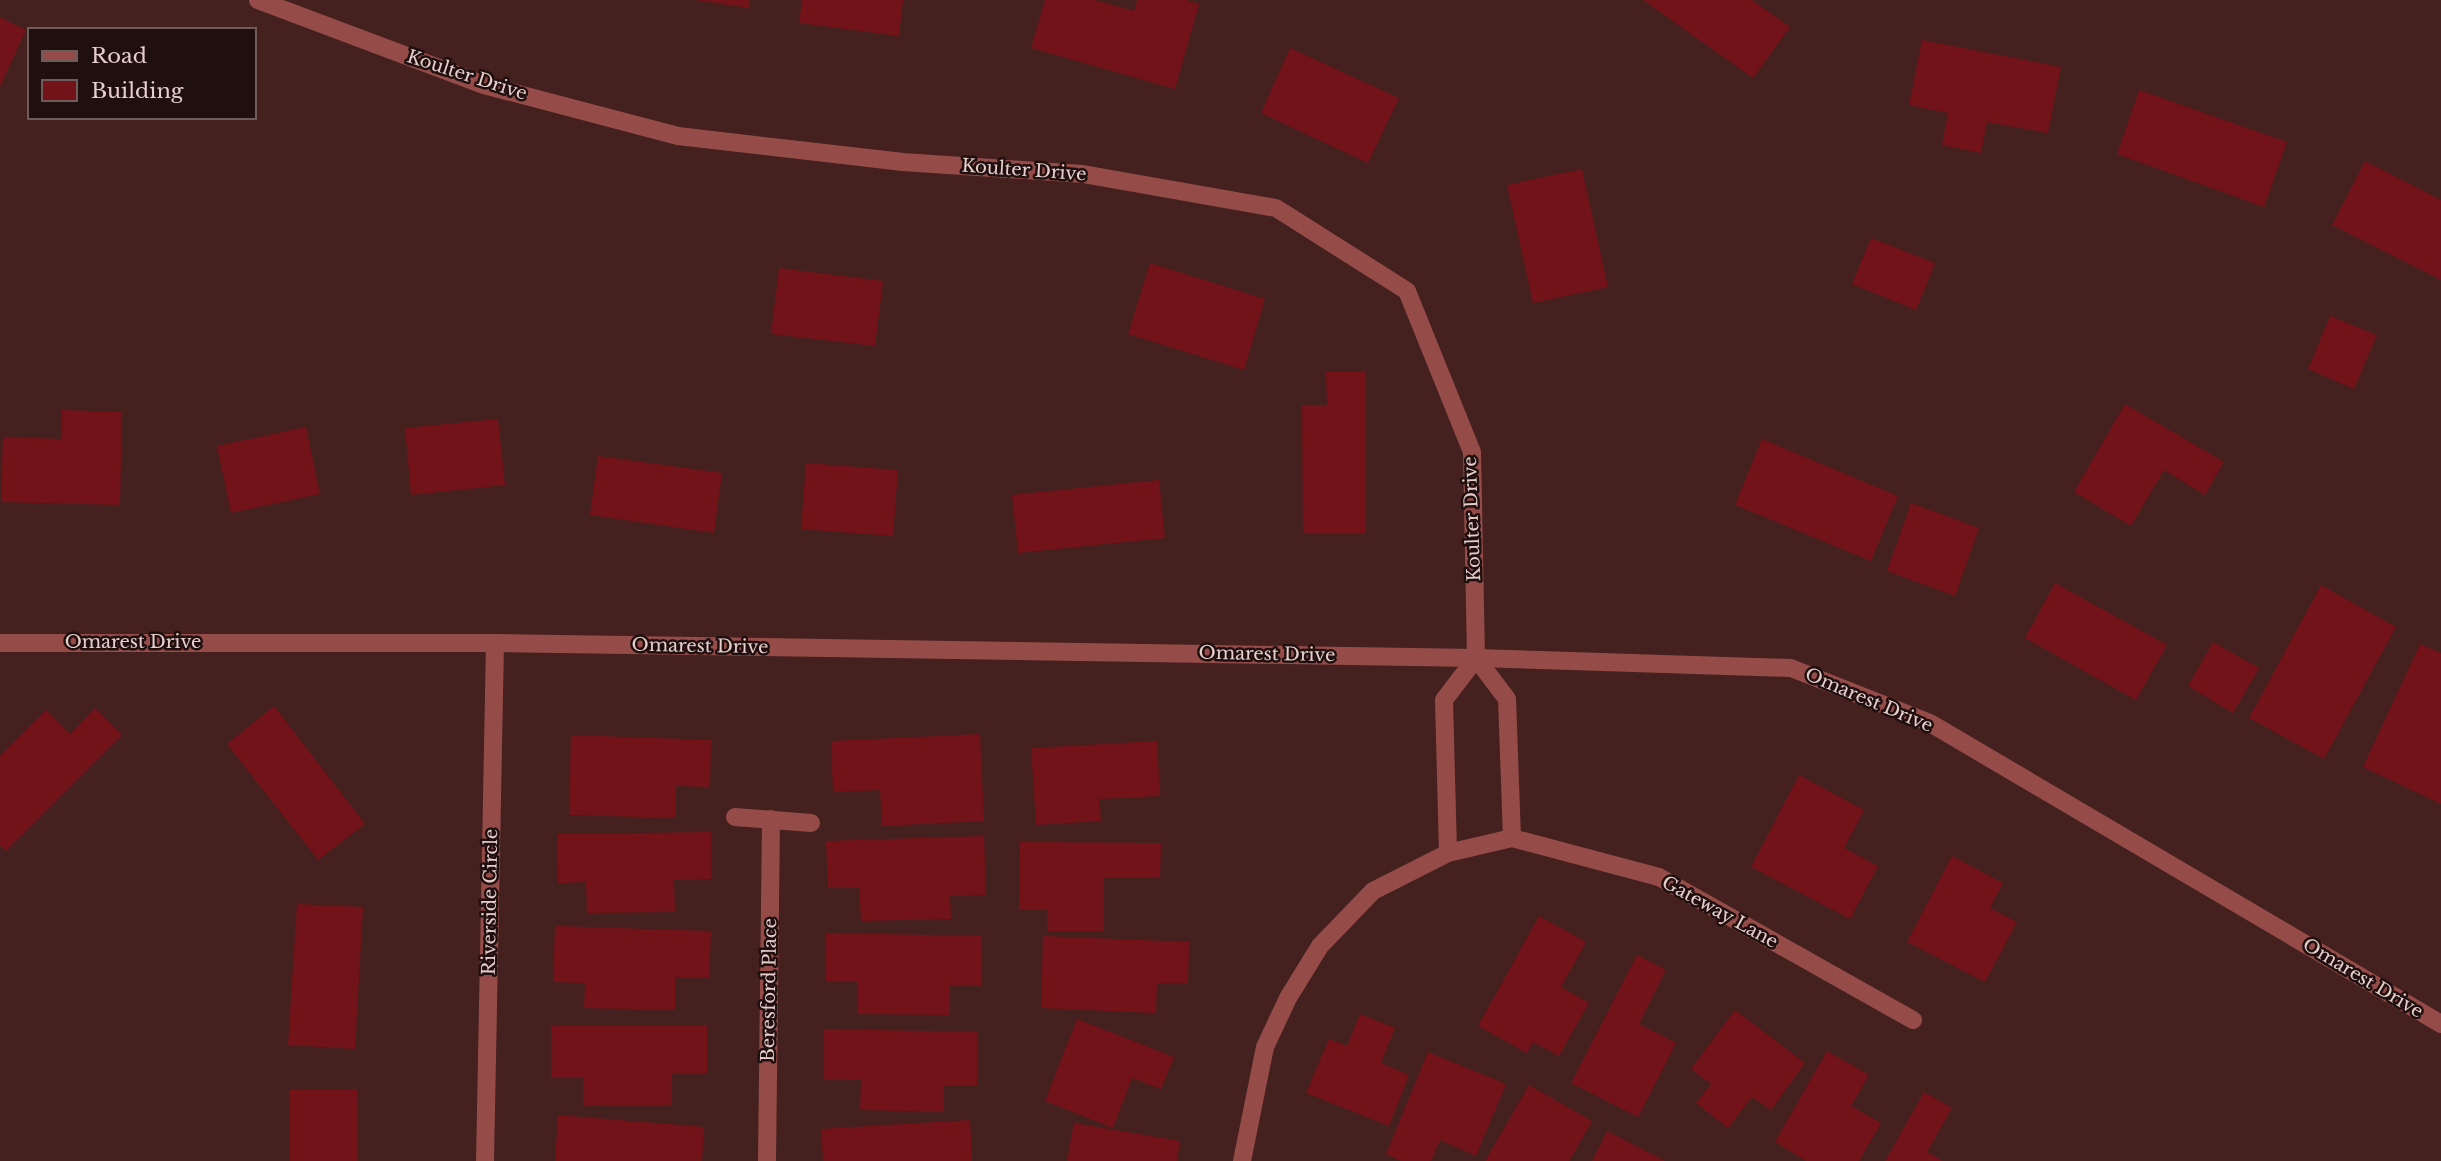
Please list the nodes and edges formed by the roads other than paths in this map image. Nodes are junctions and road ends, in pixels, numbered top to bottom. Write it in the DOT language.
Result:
graph roads {
  1 [pos="258,0"];
  2 [pos="0,643"];
  3 [pos="495,643"];
  4 [pos="1476,657"];
  5 [pos="735,817"];
  6 [pos="772,819"];
  7 [pos="811,823"];
  8 [pos="1512,838"];
  9 [pos="1448,853"];
  10 [pos="1913,1020"];
  11 [pos="2441,1024"];
  12 [pos="485,1161"];
  13 [pos="767,1161"];
  14 [pos="1242,1161"];
  1 -- 4 [label="street, Koulter Drive"];
  2 -- 3 [label="street, Omarest Drive"];
  3 -- 4 [label="street, Omarest Drive"];
  3 -- 12 [label="street, Riverside Circle"];
  4 -- 8 [label="street"];
  4 -- 9 [label="street"];
  4 -- 11 [label="street, Omarest Drive"];
  5 -- 6 [label="street"];
  6 -- 7 [label="street"];
  6 -- 13 [label="street, Beresford Place"];
  8 -- 9 [label="street, Gateway Lane"];
  8 -- 10 [label="street, Gateway Lane"];
  9 -- 14 [label="street, Gateway Lane"];
}
